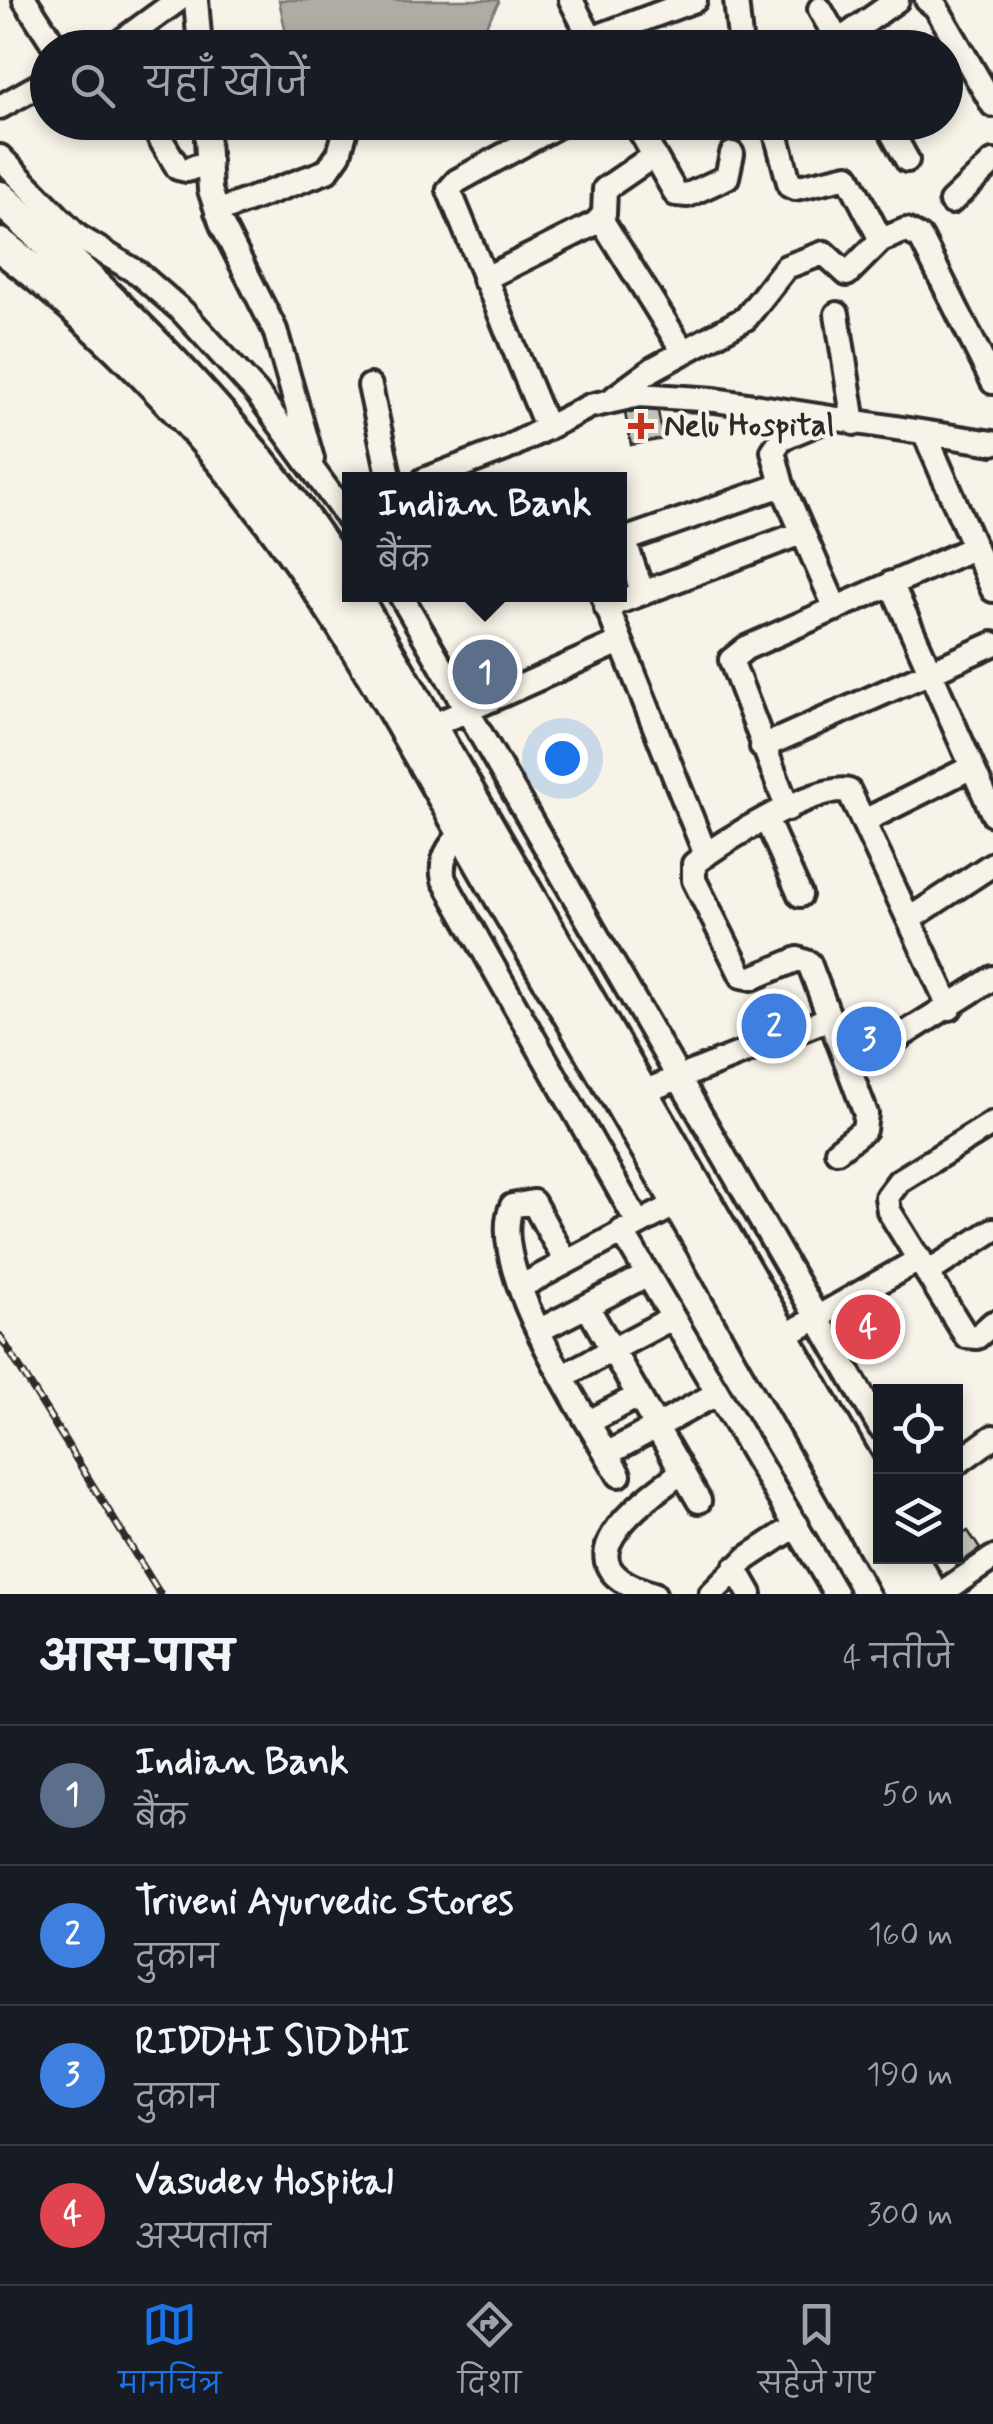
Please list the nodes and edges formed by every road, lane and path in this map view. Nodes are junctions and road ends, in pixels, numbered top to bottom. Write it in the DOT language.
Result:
graph roads {
  1 [pos="25,0"];
  2 [pos="178,0"];
  3 [pos="196,0"];
  4 [pos="570,0"];
  5 [pos="695,0"];
  6 [pos="736,0"];
  7 [pos="897,0"];
  8 [pos="927,0"];
  9 [pos="820,10"];
  10 [pos="44,30"];
  11 [pos="137,30"];
  12 [pos="198,30"];
  13 [pos="586,30"];
  14 [pos="624,30"];
  15 [pos="739,30"];
  16 [pos="832,30"];
  17 [pos="858,30"];
  18 [pos="944,30"];
  19 [pos="963,72"];
  20 [pos="30,90"];
  21 [pos="0,106"];
  22 [pos="993,106"];
  23 [pos="161,140"];
  24 [pos="207,140"];
  25 [pos="344,140"];
  26 [pos="532,140"];
  27 [pos="645,140"];
  28 [pos="778,140"];
  29 [pos="896,140"];
  30 [pos="732,154"];
  31 [pos="653,156"];
  32 [pos="0,157"];
  33 [pos="908,160"];
  34 [pos="208,161"];
  35 [pos="993,162"];
  36 [pos="0,198"];
  37 [pos="950,202"];
  38 [pos="218,212"];
  39 [pos="601,219"];
  40 [pos="881,240"];
  41 [pos="0,245"];
  42 [pos="484,279"];
  43 [pos="837,314"];
  44 [pos="683,351"];
  45 [pos="993,382"];
  46 [pos="370,386"];
  47 [pos="613,400"];
  48 [pos="829,419"];
  49 [pos="854,423"];
  50 [pos="547,428"];
  51 [pos="925,434"];
  52 [pos="993,443"];
  53 [pos="314,471"];
  54 [pos="388,472"];
  55 [pos="448,472"];
  56 [pos="782,485"];
  57 [pos="342,505"];
  58 [pos="342,513"];
  59 [pos="307,526"];
  60 [pos="801,533"];
  61 [pos="627,538"];
  62 [pos="974,547"];
  63 [pos="627,553"];
  64 [pos="342,577"];
  65 [pos="891,583"];
  66 [pos="993,590"];
  67 [pos="642,591"];
  68 [pos="627,595"];
  69 [pos="358,602"];
  70 [pos="405,602"];
  71 [pos="604,602"];
  72 [pos="836,609"];
  73 [pos="620,642"];
  74 [pos="993,644"];
  75 [pos="928,673"];
  76 [pos="470,710"];
  77 [pos="432,726"];
  78 [pos="762,747"];
  79 [pos="972,767"];
  80 [pos="777,814"];
  81 [pos="993,814"];
  82 [pos="866,820"];
  83 [pos="453,845"];
  84 [pos="706,855"];
  85 [pos="993,864"];
  86 [pos="800,895"];
  87 [pos="911,918"];
  88 [pos="992,981"];
  89 [pos="950,1008"];
  90 [pos="830,1018"];
  91 [pos="850,1068"];
  92 [pos="678,1076"];
  93 [pos="643,1092"];
  94 [pos="988,1134"];
  95 [pos="837,1150"];
  96 [pos="673,1206"];
  97 [pos="634,1224"];
  98 [pos="993,1230"];
  99 [pos="566,1262"];
  100 [pos="923,1266"];
  101 [pos="647,1274"];
  102 [pos="520,1287"];
  103 [pos="587,1306"];
  104 [pos="818,1316"];
  105 [pos="672,1318"];
  106 [pos="993,1323"];
  107 [pos="538,1332"];
  108 [pos="784,1338"];
  109 [pos="611,1351"];
  110 [pos="564,1376"];
  111 [pos="716,1394"];
  112 [pos="638,1396"];
  113 [pos="873,1414"];
  114 [pos="589,1422"];
  115 [pos="656,1427"];
  116 [pos="993,1436"];
  117 [pos="607,1454"];
  118 [pos="963,1459"];
  119 [pos="682,1472"];
  120 [pos="619,1475"];
  121 [pos="873,1494"];
  122 [pos="699,1502"];
  123 [pos="797,1525"];
  124 [pos="873,1544"];
  125 [pos="991,1563"];
  126 [pos="885,1564"];
  127 [pos="914,1564"];
  128 [pos="960,1566"];
  129 [pos="735,1568"];
  130 [pos="654,1594"];
  131 [pos="712,1594"];
  132 [pos="750,1594"];
  133 [pos="836,1594"];
  134 [pos="902,1594"];
  135 [pos="931,1594"];
  136 [pos="940,1594"];
  1 -- 10 [label="street"];
  2 -- 11 [label="street"];
  3 -- 12 [label="street"];
  4 -- 13 [label="street"];
  5 -- 14 [label="street"];
  6 -- 15 [label="street"];
  7 -- 17 [label="street"];
  8 -- 18 [label="street"];
  9 -- 16 [label="street"];
  19 -- 22 [label="street"];
  20 -- 21 [label="street"];
  23 -- 34 [label="street"];
  24 -- 34 [label="street"];
  25 -- 38 [label="street"];
  26 -- 42 [label="street"];
  27 -- 31 [label="street"];
  28 -- 40 [label="street"];
  29 -- 33 [label="street"];
  30 -- 31 [label="street"];
  31 -- 39 [label="street"];
  32 -- 53 [label="street"];
  34 -- 38 [label="street"];
  35 -- 37 [label="street"];
  36 -- 59 [label="highway"];
  38 -- 53 [label="street"];
  39 -- 42 [label="street"];
  39 -- 44 [label="street"];
  40 -- 44 [label="street"];
  40 -- 45 [label="street"];
  41 -- 83 [label="highway"];
  42 -- 50 [label="street"];
  43 -- 49 [label="street"];
  44 -- 47 [label="street"];
  46 -- 54 [label="street"];
  47 -- 48 [label="street"];
  47 -- 50 [label="street"];
  48 -- 49 [label="street"];
  48 -- 56 [label="street"];
  49 -- 51 [label="street"];
  50 -- 55 [label="street"];
  51 -- 52 [label="street"];
  51 -- 62 [label="street"];
  53 -- 57 [label="street"];
  56 -- 60 [label="street"];
  56 -- 61 [label="street"];
  58 -- 59 [label="street"];
  59 -- 64 [label="highway"];
  60 -- 67 [label="street"];
  60 -- 72 [label="street"];
  62 -- 65 [label="street"];
  62 -- 66 [label="street"];
  63 -- 67 [label="street"];
  65 -- 72 [label="street"];
  65 -- 75 [label="street"];
  67 -- 68 [label="street"];
  69 -- 77 [label="highway"];
  70 -- 76 [label="street"];
  71 -- 73 [label="street"];
  72 -- 78 [label="street"];
  73 -- 76 [label="street"];
  73 -- 84 [label="street"];
  74 -- 75 [label="street"];
  75 -- 78 [label="street"];
  75 -- 79 [label="street"];
  76 -- 77 [label="street"];
  76 -- 92 [label="street"];
  77 -- 93 [label="highway"];
  78 -- 80 [label="street"];
  79 -- 81 [label="street"];
  79 -- 82 [label="street"];
  80 -- 82 [label="street"];
  80 -- 84 [label="street"];
  80 -- 86 [label="street"];
  82 -- 87 [label="street"];
  83 -- 96 [label="highway"];
  83 -- 97 [label="street"];
  84 -- 90 [label="street"];
  85 -- 87 [label="street"];
  87 -- 89 [label="street"];
  88 -- 89 [label="street"];
  89 -- 91 [label="street"];
  90 -- 91 [label="street"];
  90 -- 92 [label="street"];
  91 -- 95 [label="street"];
  92 -- 93 [label="street"];
  92 -- 104 [label="street"];
  93 -- 108 [label="highway"];
  94 -- 100 [label="street"];
  96 -- 97 [label="street"];
  96 -- 124 [label="highway"];
  97 -- 99 [label="street"];
  97 -- 101 [label="street"];
  98 -- 100 [label="street"];
  99 -- 102 [label="street"];
  99 -- 102 [label="street"];
  100 -- 104 [label="street"];
  100 -- 106 [label="street"];
  101 -- 103 [label="street"];
  101 -- 105 [label="street"];
  102 -- 107 [label="street"];
  103 -- 107 [label="street"];
  103 -- 109 [label="street"];
  104 -- 108 [label="street"];
  104 -- 113 [label="street"];
  105 -- 109 [label="street"];
  105 -- 111 [label="street"];
  107 -- 110 [label="street"];
  108 -- 121 [label="highway"];
  109 -- 110 [label="street"];
  109 -- 112 [label="street"];
  110 -- 114 [label="street"];
  111 -- 115 [label="street"];
  111 -- 123 [label="street"];
  112 -- 114 [label="street"];
  112 -- 115 [label="street"];
  114 -- 117 [label="street"];
  115 -- 117 [label="street"];
  115 -- 119 [label="street"];
  116 -- 118 [label="street"];
  117 -- 120 [label="street"];
  119 -- 122 [label="street"];
  119 -- 130 [label="street"];
  123 -- 129 [label="street"];
  123 -- 133 [label="street"];
  125 -- 128 [label="street"];
  126 -- 134 [label="highway"];
  127 -- 135 [label="highway"];
  128 -- 136 [label="street"];
  129 -- 131 [label="street"];
  129 -- 132 [label="street"];
}
